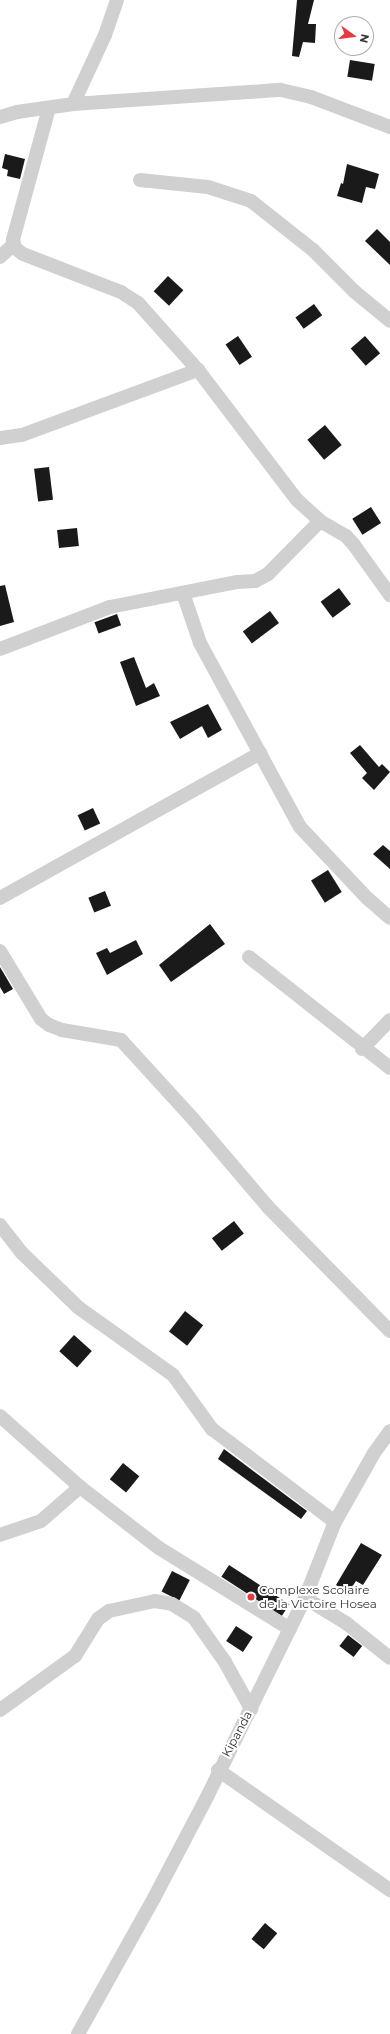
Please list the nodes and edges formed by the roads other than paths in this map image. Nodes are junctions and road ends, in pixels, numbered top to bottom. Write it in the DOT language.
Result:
graph roads {
  1 [pos="117,0"];
  2 [pos="74,104"];
  3 [pos="49,108"];
  4 [pos="0,117"];
  5 [pos="390,127"];
  6 [pos="140,180"];
  7 [pos="14,244"];
  8 [pos="0,257"];
  9 [pos="390,320"];
  10 [pos="198,370"];
  11 [pos="0,438"];
  12 [pos="320,521"];
  13 [pos="183,593"];
  14 [pos="390,595"];
  15 [pos="0,649"];
  16 [pos="260,753"];
  17 [pos="0,898"];
  18 [pos="390,918"];
  19 [pos="0,951"];
  20 [pos="249,957"];
  21 [pos="390,1020"];
  22 [pos="362,1049"];
  23 [pos="390,1068"];
  24 [pos="0,1225"];
  25 [pos="390,1331"];
  26 [pos="0,1416"];
  27 [pos="390,1431"];
  28 [pos="80,1487"];
  29 [pos="335,1522"];
  30 [pos="0,1536"];
  31 [pos="305,1598"];
  32 [pos="290,1629"];
  33 [pos="390,1658"];
  34 [pos="251,1709"];
  35 [pos="0,1710"];
  36 [pos="218,1770"];
  37 [pos="390,1890"];
  38 [pos="78,2034"];
  1 -- 2 [label="street"];
  2 -- 3 [label="street"];
  2 -- 5 [label="street"];
  3 -- 4 [label="street"];
  3 -- 7 [label="street"];
  6 -- 9 [label="street"];
  7 -- 8 [label="street"];
  7 -- 10 [label="street"];
  10 -- 11 [label="street"];
  10 -- 12 [label="street"];
  12 -- 13 [label="street"];
  12 -- 14 [label="street"];
  13 -- 15 [label="street"];
  13 -- 16 [label="street"];
  16 -- 17 [label="street"];
  16 -- 18 [label="street"];
  19 -- 25 [label="street"];
  20 -- 22 [label="street"];
  21 -- 22 [label="street"];
  22 -- 23 [label="street"];
  24 -- 29 [label="street"];
  26 -- 28 [label="street"];
  27 -- 29 [label="street, Kipanda"];
  28 -- 30 [label="street"];
  28 -- 32 [label="street"];
  29 -- 31 [label="street, Kipanda"];
  31 -- 32 [label="street, Kipanda"];
  31 -- 33 [label="street"];
  32 -- 34 [label="street, Kipanda"];
  34 -- 35 [label="street"];
  34 -- 36 [label="street, Kipanda"];
  36 -- 37 [label="street"];
  36 -- 38 [label="street, Kipanda"];
}
